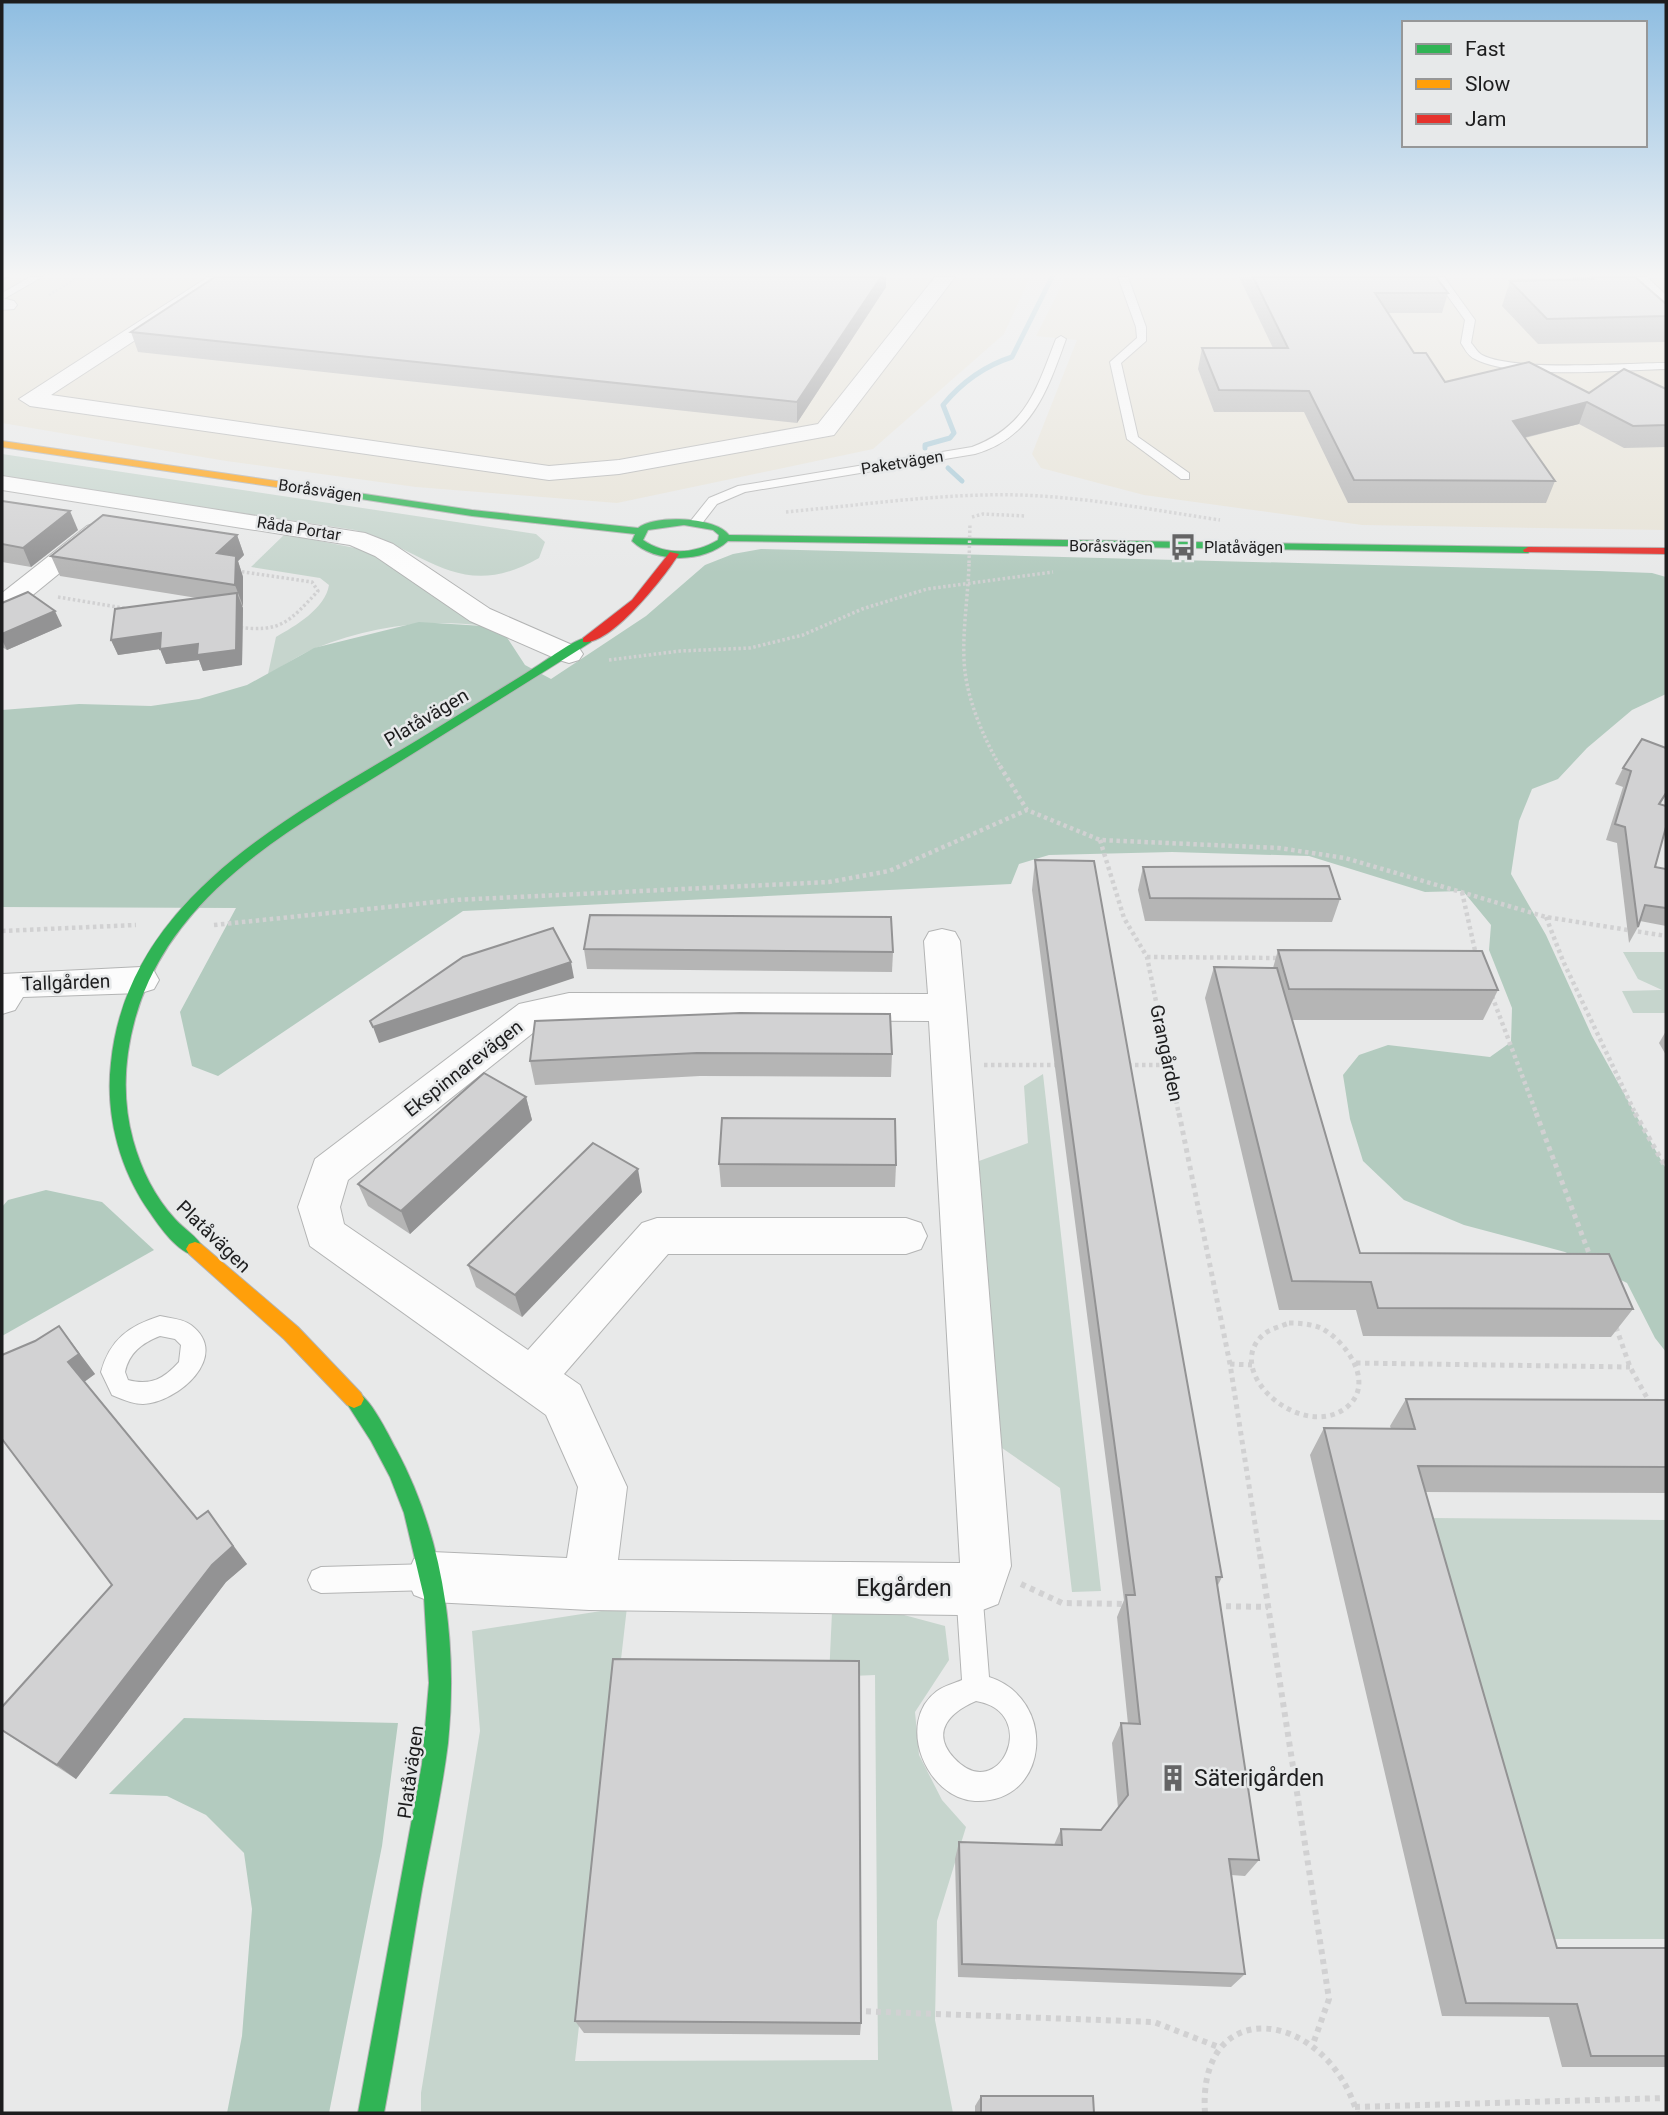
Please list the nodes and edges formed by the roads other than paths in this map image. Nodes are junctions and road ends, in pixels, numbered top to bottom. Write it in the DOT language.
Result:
graph roads {
  1 [pos="67,376"];
  2 [pos="868,376"];
  3 [pos="1047,376"];
  4 [pos="1118,376"];
  5 [pos="2,444"];
  6 [pos="1185,476"];
  7 [pos="2,483"];
  8 [pos="133,502"];
  9 [pos="695,523"];
  10 [pos="640,531"];
  11 [pos="724,538"];
  12 [pos="1666,551"];
  13 [pos="674,554"];
  14 [pos="11,598"];
  15 [pos="559,660"];
  16 [pos="942,941"];
  17 [pos="141,980"];
  18 [pos="2,1001"];
  19 [pos="947,1008"];
  20 [pos="906,1236"];
  21 [pos="532,1378"];
  22 [pos="432,1577"];
  23 [pos="977,1577"];
  24 [pos="321,1580"];
  25 [pos="589,1585"];
  26 [pos="976,1688"];
  27 [pos="371,2113"];
  1 -- 2 [label="street"];
  3 -- 9 [label="lane, Paketvägen"];
  4 -- 6 [label="lane"];
  5 -- 10 [label="street, Boråsvägen"];
  7 -- 8 [label="street, Råda Portar"];
  8 -- 14 [label="street"];
  8 -- 15 [label="street, Råda Portar"];
  9 -- 10 [label="street, Boråsvägen"];
  9 -- 11 [label="street"];
  10 -- 13 [label="street"];
  11 -- 12 [label="street, Boråsvägen"];
  11 -- 13 [label="street"];
  13 -- 15 [label="street, Platåvägen"];
  15 -- 17 [label="street, Platåvägen"];
  16 -- 19 [label="street"];
  17 -- 18 [label="street, Tallgården"];
  17 -- 22 [label="street, Platåvägen"];
  19 -- 21 [label="street, Ekspinnarevägen"];
  19 -- 23 [label="street"];
  20 -- 21 [label="street"];
  21 -- 25 [label="street, Ekspinnarevägen"];
  22 -- 24 [label="lane"];
  22 -- 25 [label="street, Ekgården"];
  22 -- 27 [label="street, Platåvägen"];
  23 -- 25 [label="street, Ekgården"];
  23 -- 26 [label="lane"];
}
